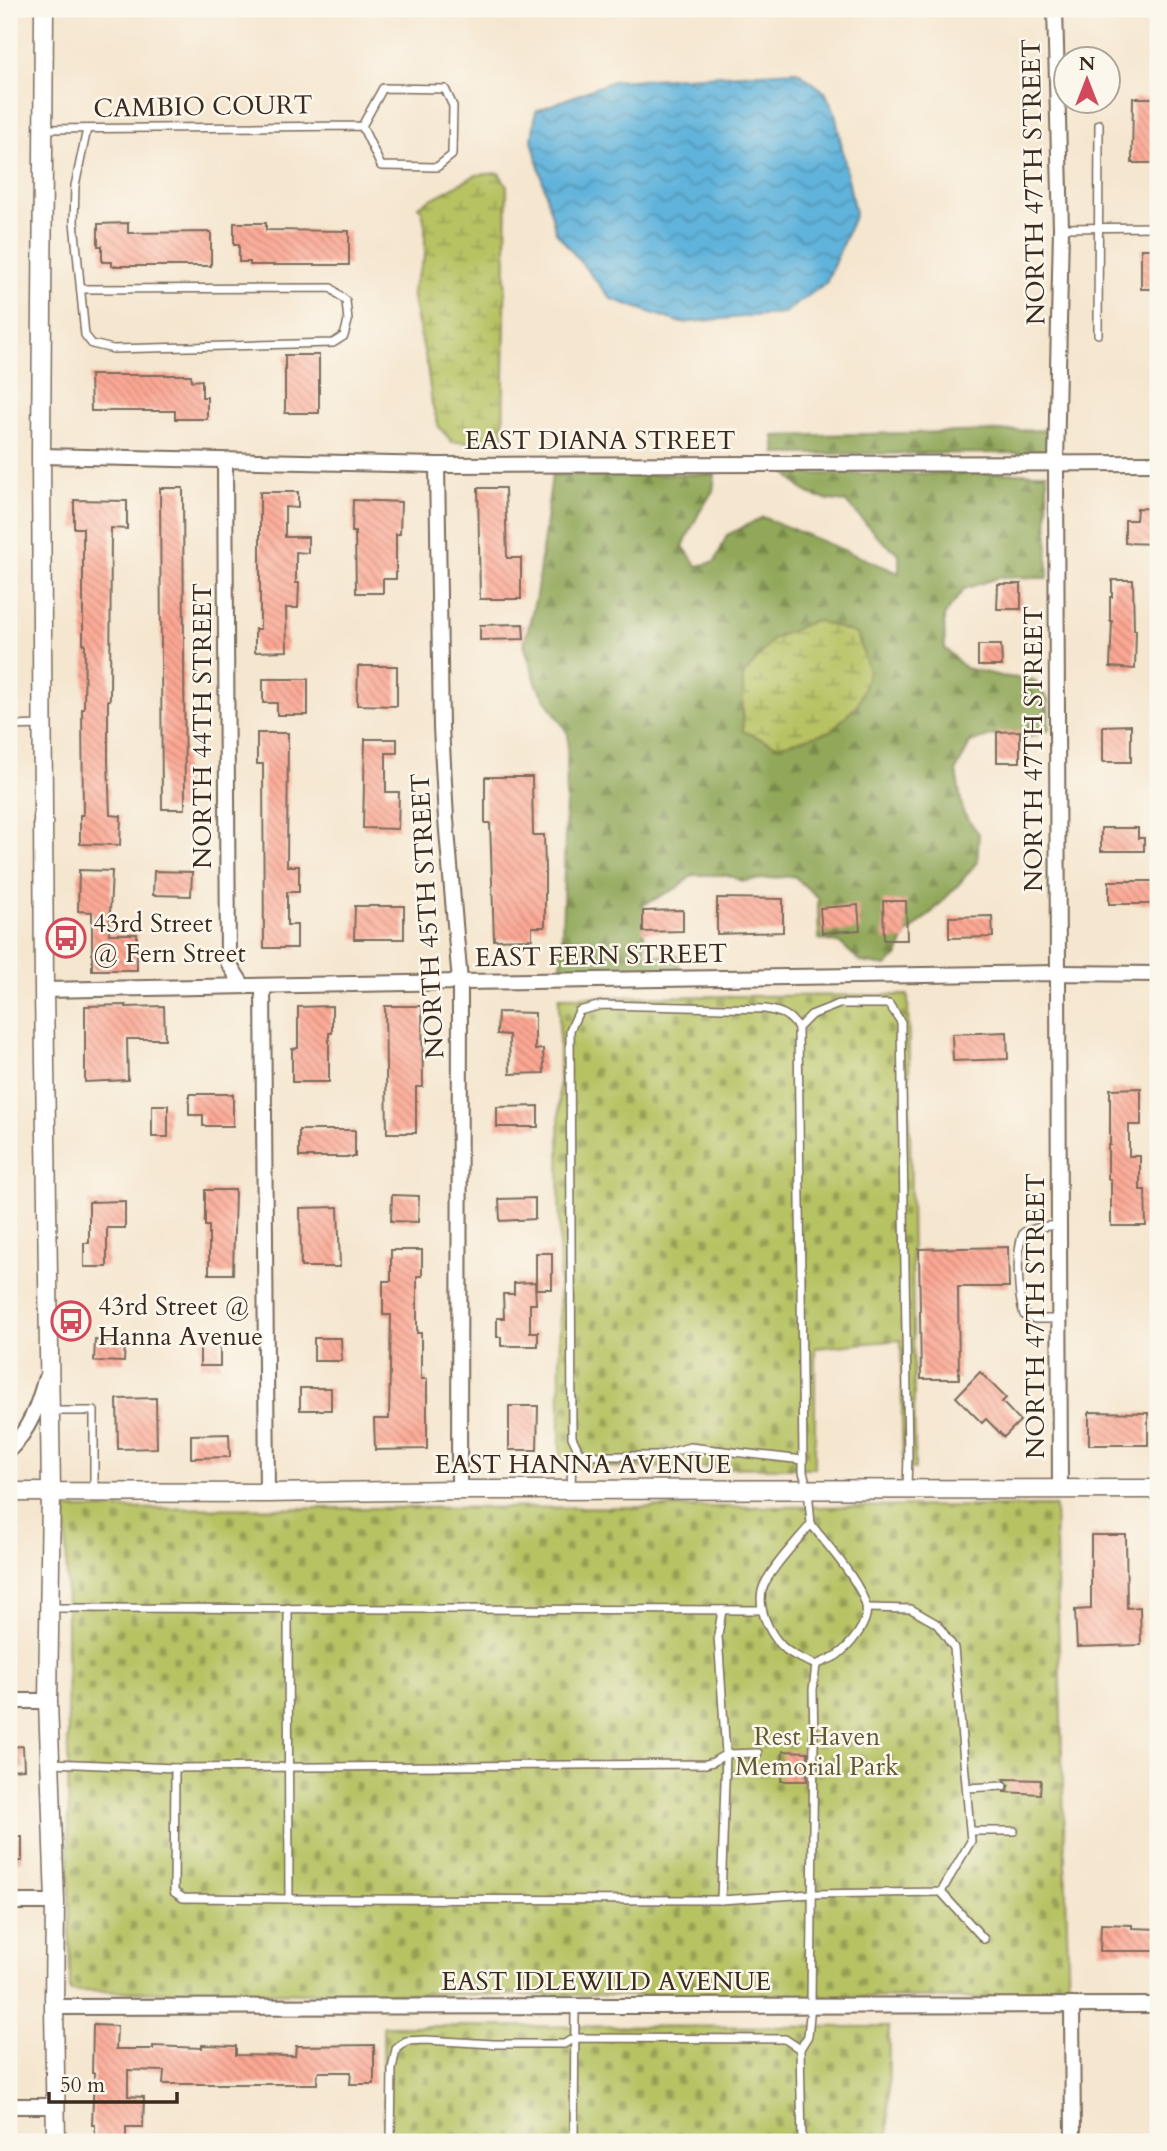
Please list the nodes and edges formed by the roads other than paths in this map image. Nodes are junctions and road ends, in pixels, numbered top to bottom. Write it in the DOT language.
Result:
graph roads {
  1 [pos="44,9"];
  2 [pos="1055,9"];
  3 [pos="1099,124"];
  4 [pos="362,126"];
  5 [pos="44,129"];
  6 [pos="87,129"];
  7 [pos="1158,227"];
  8 [pos="1061,228"];
  9 [pos="1098,228"];
  10 [pos="82,289"];
  11 [pos="1098,334"];
  12 [pos="41,456"];
  13 [pos="225,461"];
  14 [pos="1056,463"];
  15 [pos="1158,463"];
  16 [pos="437,466"];
  17 [pos="42,725"];
  18 [pos="9,726"];
  19 [pos="1058,974"];
  20 [pos="1158,974"];
  21 [pos="460,982"];
  22 [pos="243,986"];
  23 [pos="263,986"];
  24 [pos="44,990"];
  25 [pos="799,1028"];
  26 [pos="1059,1225"];
  27 [pos="1060,1319"];
  28 [pos="49,1365"];
  29 [pos="50,1411"];
  30 [pos="9,1450"];
  31 [pos="579,1452"];
  32 [pos="803,1460"];
  33 [pos="808,1489"];
  34 [pos="907,1489"];
  35 [pos="1060,1489"];
  36 [pos="1158,1489"];
  37 [pos="459,1490"];
  38 [pos="571,1490"];
  39 [pos="9,1492"];
  40 [pos="51,1493"];
  41 [pos="94,1493"];
  42 [pos="267,1493"];
  43 [pos="811,1524"];
  44 [pos="49,1608"];
  45 [pos="288,1608"];
  46 [pos="867,1608"];
  47 [pos="722,1610"];
  48 [pos="762,1610"];
  49 [pos="816,1665"];
  50 [pos="9,1701"];
  51 [pos="48,1701"];
  52 [pos="758,1753"];
  53 [pos="726,1754"];
  54 [pos="50,1763"];
  55 [pos="287,1766"];
  56 [pos="175,1768"];
  57 [pos="1003,1786"];
  58 [pos="967,1788"];
  59 [pos="971,1831"];
  60 [pos="1014,1831"];
  61 [pos="941,1892"];
  62 [pos="811,1895"];
  63 [pos="289,1899"];
  64 [pos="721,1900"];
  65 [pos="9,1902"];
  66 [pos="55,1902"];
  67 [pos="984,1939"];
  68 [pos="810,2005"];
  69 [pos="1072,2005"];
  70 [pos="1158,2005"];
  71 [pos="575,2006"];
  72 [pos="54,2007"];
  73 [pos="574,2038"];
  74 [pos="800,2049"];
  75 [pos="9,2106"];
  76 [pos="56,2106"];
  77 [pos="56,2142"];
  78 [pos="391,2142"];
  79 [pos="573,2142"];
  80 [pos="802,2142"];
  81 [pos="1073,2142"];
  1 -- 5 [label="street"];
  2 -- 8 [label="street, NORTH 47TH STREET"];
  3 -- 9 [label="lane"];
  4 -- 4 [label="lane"];
  4 -- 6 [label="lane, CAMBIO COURT"];
  5 -- 6 [label="lane, CAMBIO COURT"];
  5 -- 12 [label="street"];
  6 -- 10 [label="lane"];
  7 -- 9 [label="lane"];
  8 -- 9 [label="lane"];
  8 -- 14 [label="street, NORTH 47TH STREET"];
  9 -- 11 [label="lane"];
  10 -- 10 [label="lane"];
  12 -- 13 [label="street, EAST DIANA STREET"];
  12 -- 17 [label="street"];
  13 -- 16 [label="street, EAST DIANA STREET"];
  13 -- 22 [label="street, NORTH 44TH STREET"];
  14 -- 15 [label="street, EAST DIANA STREET"];
  14 -- 16 [label="street, EAST DIANA STREET"];
  14 -- 19 [label="street, NORTH 47TH STREET"];
  16 -- 21 [label="street, NORTH 45TH STREET"];
  17 -- 18 [label="lane"];
  17 -- 24 [label="street"];
  19 -- 20 [label="street, EAST FERN STREET"];
  19 -- 21 [label="street, EAST FERN STREET"];
  19 -- 26 [label="street, NORTH 47TH STREET"];
  21 -- 23 [label="street, EAST FERN STREET"];
  21 -- 37 [label="street, NORTH 45TH STREET"];
  22 -- 23 [label="street, EAST FERN STREET"];
  22 -- 24 [label="street, EAST FERN STREET"];
  23 -- 42 [label="street"];
  24 -- 28 [label="street"];
  25 -- 31 [label="lane"];
  25 -- 32 [label="lane"];
  25 -- 34 [label="lane"];
  26 -- 27 [label="street, NORTH 47TH STREET"];
  26 -- 27 [label="lane"];
  27 -- 35 [label="street, NORTH 47TH STREET"];
  28 -- 29 [label="street"];
  28 -- 30 [label="street"];
  29 -- 40 [label="street"];
  29 -- 41 [label="lane"];
  31 -- 32 [label="lane"];
  31 -- 38 [label="lane"];
  32 -- 33 [label="lane"];
  33 -- 34 [label="street, EAST HANNA AVENUE"];
  33 -- 38 [label="street, EAST HANNA AVENUE"];
  33 -- 43 [label="lane"];
  34 -- 35 [label="street, EAST HANNA AVENUE"];
  35 -- 36 [label="street, EAST HANNA AVENUE"];
  37 -- 38 [label="street, EAST HANNA AVENUE"];
  37 -- 42 [label="street, EAST HANNA AVENUE"];
  39 -- 40 [label="street, EAST HANNA AVENUE"];
  40 -- 41 [label="street, EAST HANNA AVENUE"];
  40 -- 44 [label="street"];
  41 -- 42 [label="street, EAST HANNA AVENUE"];
  43 -- 46 [label="lane"];
  43 -- 48 [label="lane"];
  44 -- 45 [label="lane"];
  44 -- 51 [label="street"];
  45 -- 47 [label="lane"];
  45 -- 55 [label="lane"];
  46 -- 49 [label="lane"];
  46 -- 58 [label="lane"];
  47 -- 48 [label="lane"];
  47 -- 53 [label="lane"];
  48 -- 49 [label="lane"];
  49 -- 62 [label="lane"];
  50 -- 51 [label="street"];
  51 -- 54 [label="street"];
  52 -- 53 [label="lane"];
  53 -- 55 [label="lane"];
  53 -- 64 [label="lane"];
  54 -- 56 [label="lane"];
  54 -- 66 [label="street"];
  55 -- 56 [label="lane"];
  55 -- 63 [label="lane"];
  56 -- 63 [label="lane"];
  57 -- 58 [label="lane"];
  58 -- 59 [label="lane"];
  59 -- 60 [label="lane"];
  59 -- 61 [label="lane"];
  61 -- 62 [label="lane"];
  61 -- 67 [label="lane"];
  62 -- 64 [label="lane"];
  62 -- 68 [label="lane"];
  63 -- 64 [label="lane"];
  65 -- 66 [label="street"];
  66 -- 72 [label="street"];
  68 -- 69 [label="street, EAST IDLEWILD AVENUE"];
  68 -- 71 [label="street, EAST IDLEWILD AVENUE"];
  68 -- 74 [label="lane"];
  69 -- 70 [label="street, EAST IDLEWILD AVENUE"];
  69 -- 81 [label="street"];
  71 -- 72 [label="street, EAST IDLEWILD AVENUE"];
  71 -- 73 [label="lane"];
  72 -- 76 [label="street"];
  73 -- 74 [label="lane"];
  73 -- 78 [label="lane"];
  73 -- 79 [label="lane"];
  74 -- 80 [label="lane"];
  75 -- 76 [label="street"];
  76 -- 77 [label="street"];
}
